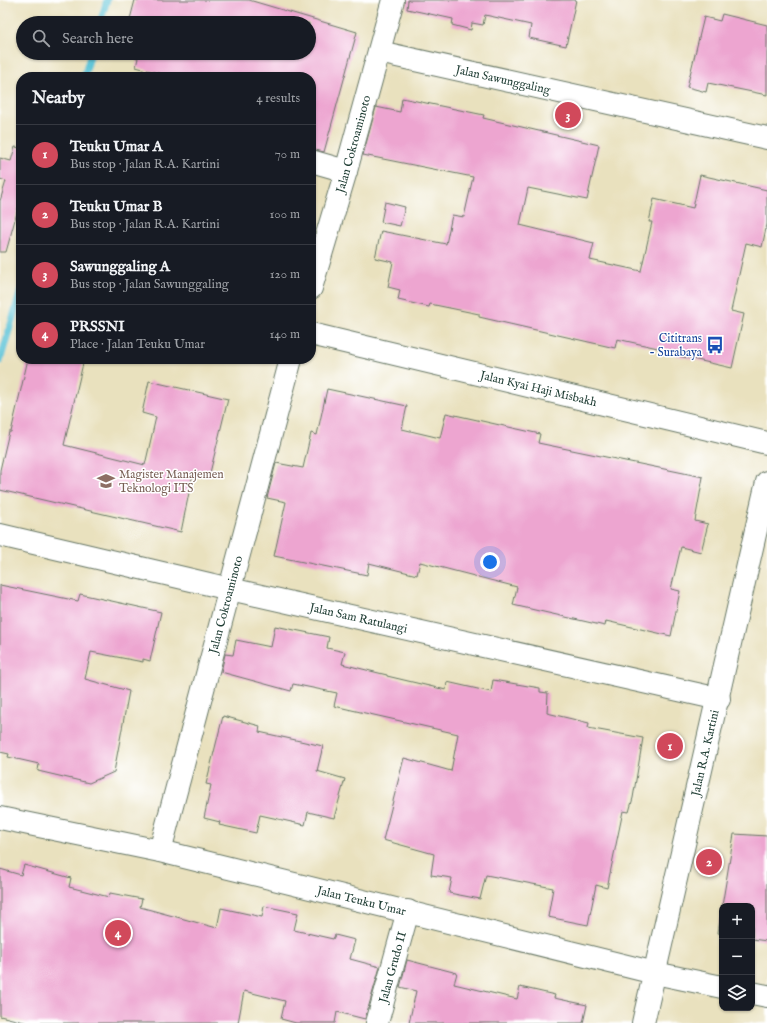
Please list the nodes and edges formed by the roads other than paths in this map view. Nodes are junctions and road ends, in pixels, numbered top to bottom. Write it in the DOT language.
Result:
graph roads {
  1 [pos="393,0"];
  2 [pos="379,52"];
  3 [pos="767,138"];
  4 [pos="316,162"];
  5 [pos="346,171"];
  6 [pos="316,271"];
  7 [pos="316,335"];
  8 [pos="290,364"];
  9 [pos="767,443"];
  10 [pos="767,482"];
  11 [pos="0,535"];
  12 [pos="230,589"];
  13 [pos="719,699"];
  14 [pos="0,818"];
  15 [pos="160,851"];
  16 [pos="408,911"];
  17 [pos="655,973"];
  18 [pos="719,986"];
  19 [pos="755,994"];
  20 [pos="767,996"];
  21 [pos="377,1023"];
  22 [pos="643,1023"];
  1 -- 2 [label="street, Jalan Cokroaminoto"];
  2 -- 3 [label="street, Jalan Sawunggaling"];
  2 -- 5 [label="street, Jalan Cokroaminoto"];
  4 -- 5 [label="street"];
  5 -- 6 [label="street, Jalan Cokroaminoto"];
  7 -- 9 [label="street, Jalan Kyai Haji Misbakh"];
  8 -- 12 [label="street, Jalan Cokroaminoto"];
  10 -- 13 [label="street, Jalan R.A. Kartini"];
  11 -- 12 [label="street, Jalan Sam Ratulangi"];
  12 -- 13 [label="street, Jalan Sam Ratulangi"];
  12 -- 15 [label="street, Jalan Cokroaminoto"];
  13 -- 17 [label="street, Jalan R.A. Kartini"];
  14 -- 15 [label="street, Jalan Teuku Umar"];
  15 -- 16 [label="street, Jalan Teuku Umar"];
  16 -- 17 [label="street, Jalan Teuku Umar"];
  16 -- 21 [label="street, Jalan Grudo II"];
  17 -- 18 [label="street, Jalan Teuku Umar"];
  17 -- 22 [label="street, Jalan R.A. Kartini"];
  19 -- 20 [label="street"];
}
